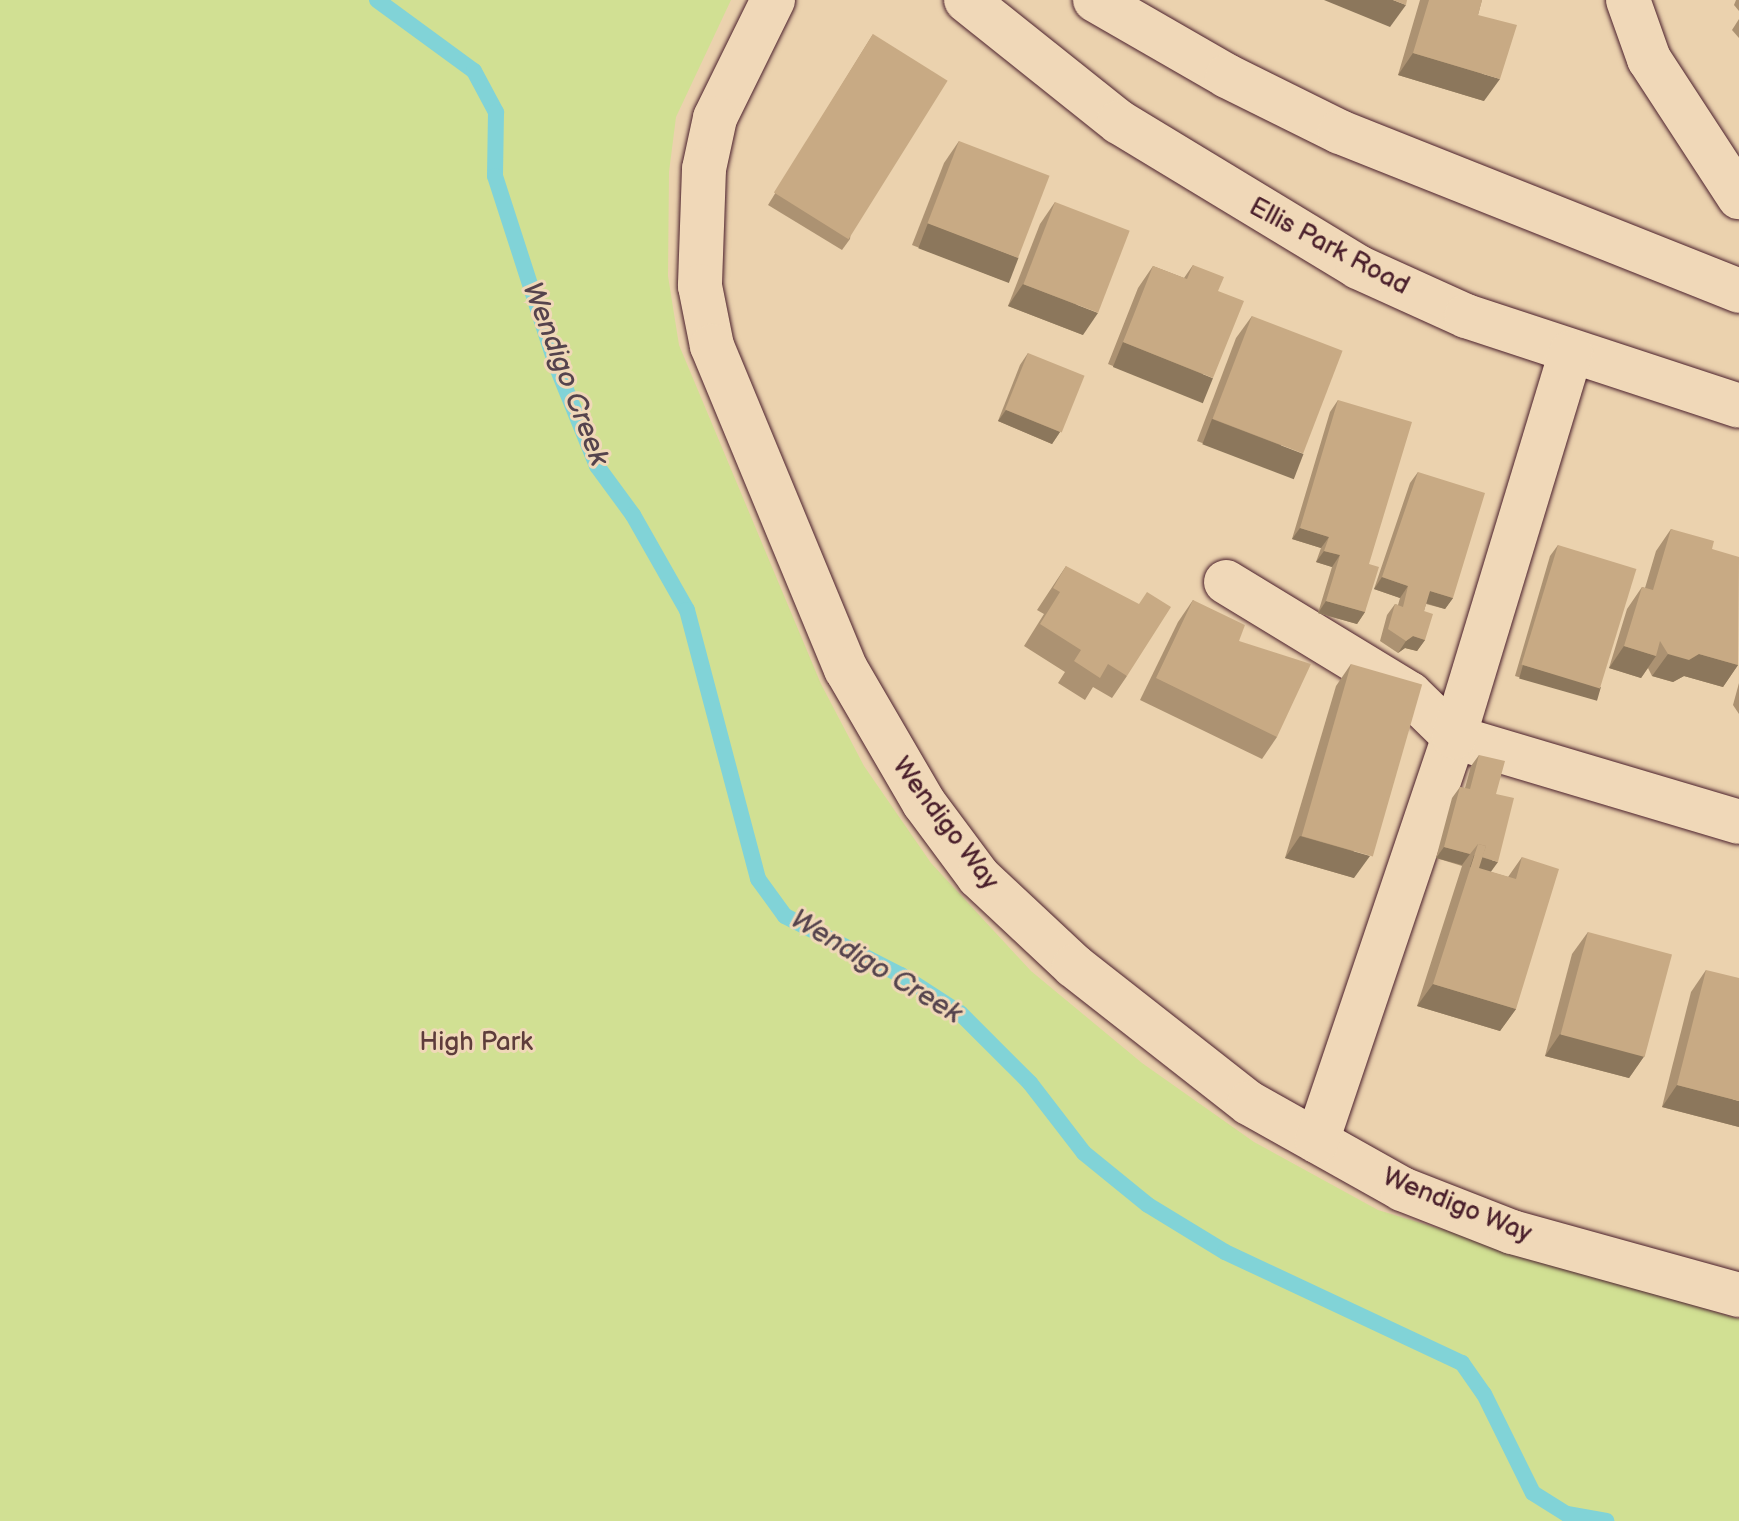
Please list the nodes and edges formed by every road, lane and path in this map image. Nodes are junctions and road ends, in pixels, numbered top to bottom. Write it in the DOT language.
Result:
graph roads {
  1 [pos="773,0"];
  2 [pos="966,0"];
  3 [pos="1095,0"];
  4 [pos="1628,0"];
  5 [pos="1739,197"];
  6 [pos="1739,291"];
  7 [pos="1571,352"];
  8 [pos="1739,406"];
  9 [pos="1226,582"];
  10 [pos="1454,737"];
  11 [pos="1739,822"];
  12 [pos="1317,1141"];
  13 [pos="1739,1295"];
  1 -- 12 [label="street, Wendigo Way"];
  2 -- 7 [label="street, Ellis Park Road"];
  3 -- 6 [label="street"];
  4 -- 5 [label="street"];
  7 -- 8 [label="street, Ellis Park Road"];
  7 -- 10 [label="street"];
  9 -- 10 [label="street"];
  10 -- 11 [label="street"];
  10 -- 12 [label="street"];
  12 -- 13 [label="street, Wendigo Way"];
}
